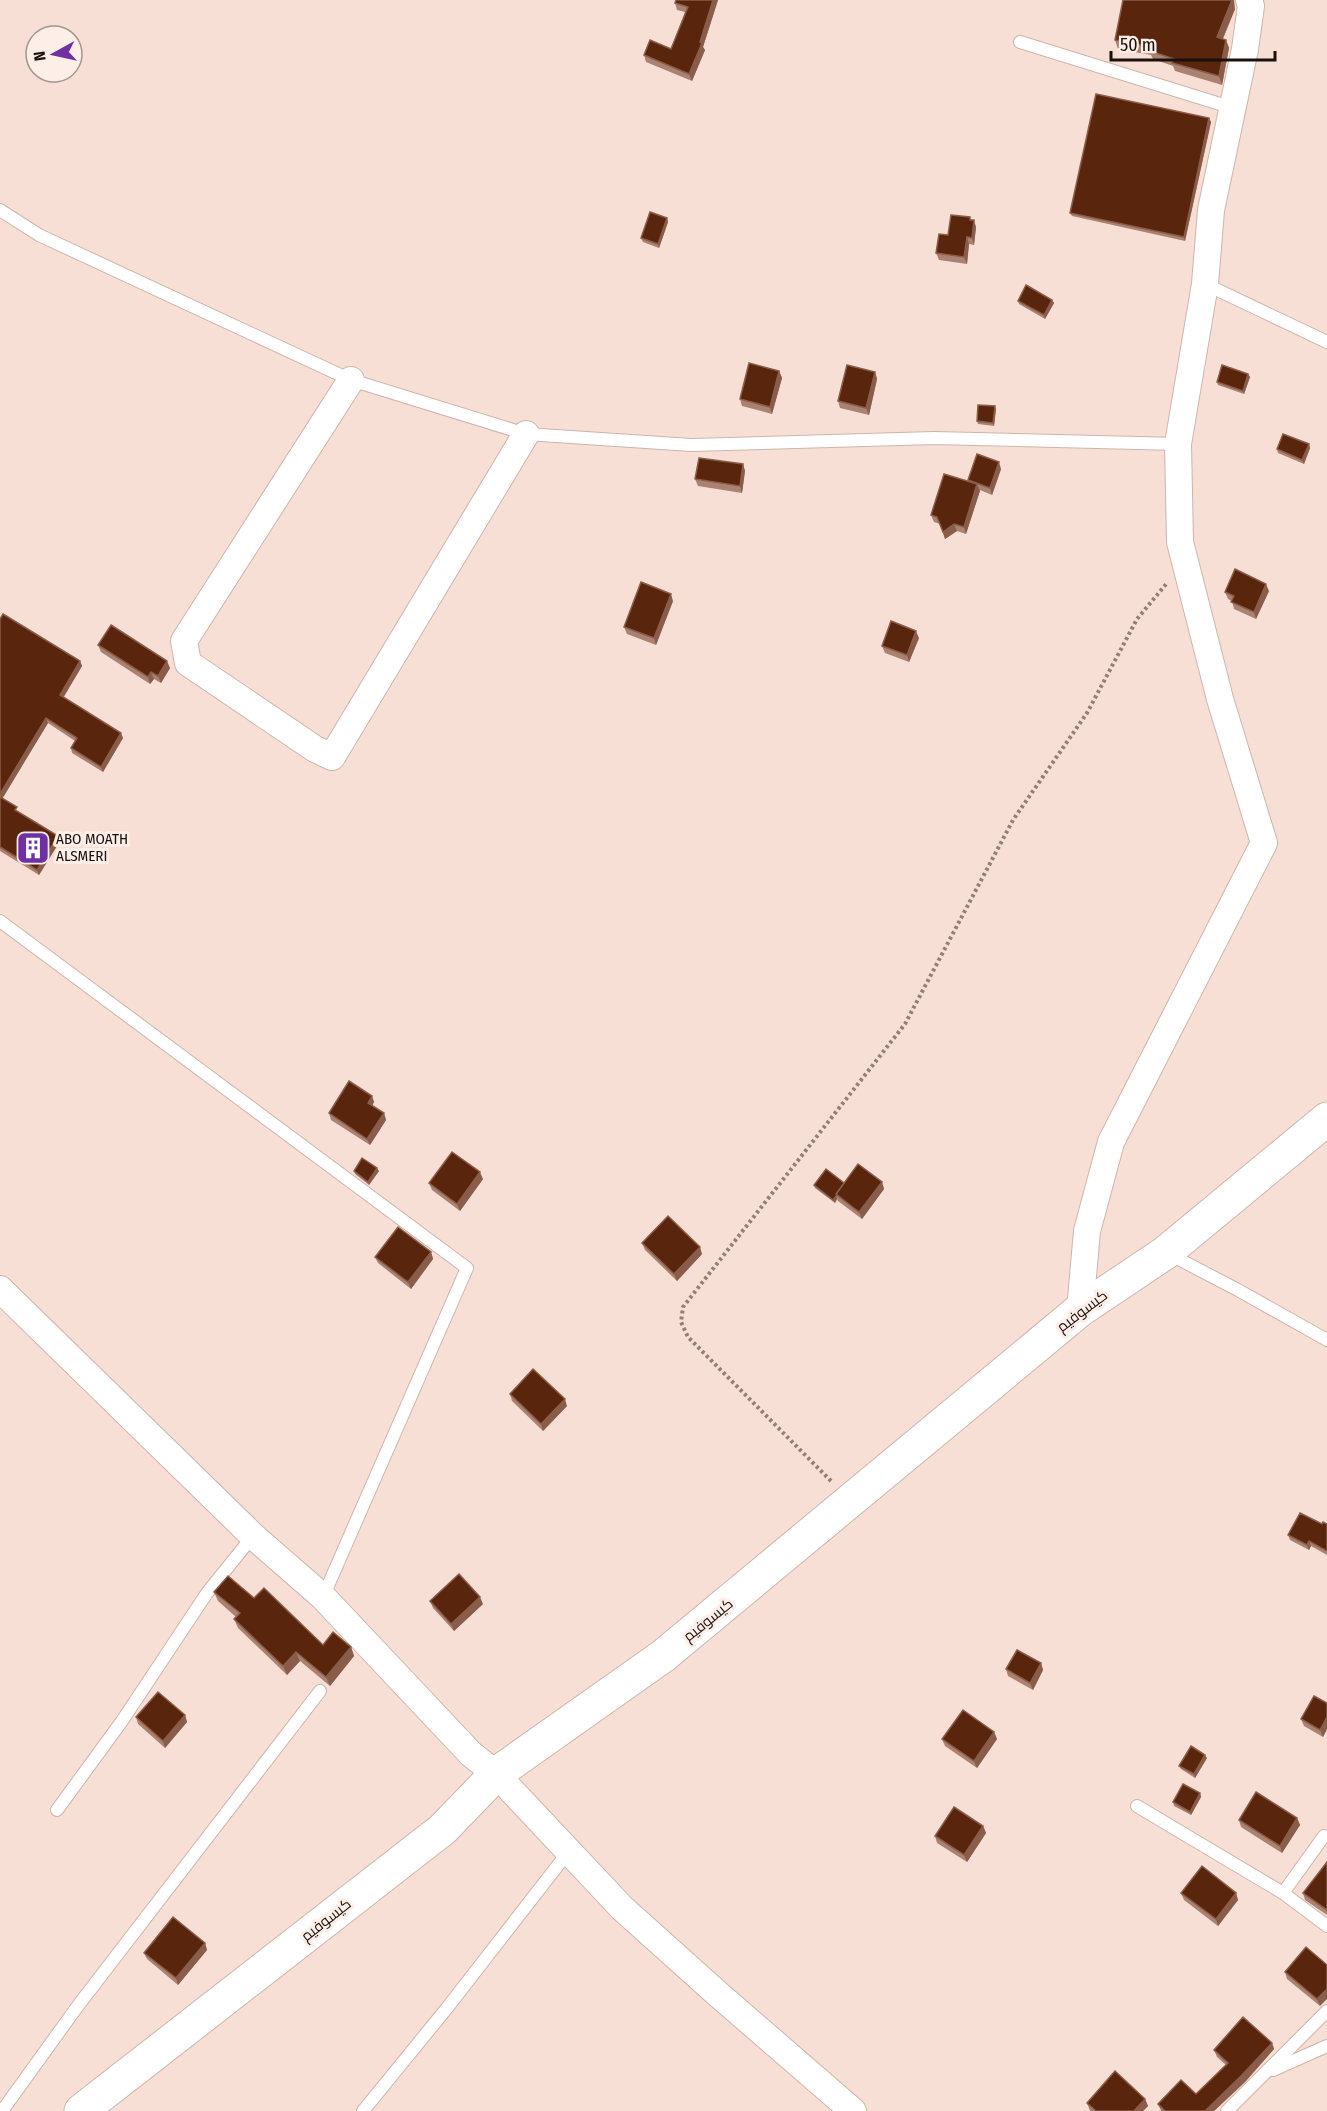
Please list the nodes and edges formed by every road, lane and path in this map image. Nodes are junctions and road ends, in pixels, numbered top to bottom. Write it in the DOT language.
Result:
graph roads {
  1 [pos="1249,0"];
  2 [pos="1020,42"];
  3 [pos="1233,108"];
  4 [pos="0,210"];
  5 [pos="1205,284"];
  6 [pos="1327,342"];
  7 [pos="351,380"];
  8 [pos="526,434"];
  9 [pos="1178,444"];
  10 [pos="1185,561"];
  11 [pos="0,921"];
  12 [pos="1327,1119"];
  13 [pos="1165,1252"];
  14 [pos="0,1289"];
  15 [pos="1080,1310"];
  16 [pos="1327,1340"];
  17 [pos="850,1501"];
  18 [pos="253,1536"];
  19 [pos="323,1597"];
  20 [pos="320,1691"];
  21 [pos="496,1774"];
  22 [pos="1137,1806"];
  23 [pos="57,1810"];
  24 [pos="1324,1836"];
  25 [pos="569,1851"];
  26 [pos="1283,1893"];
  27 [pos="1327,1926"];
  28 [pos="1327,2011"];
  29 [pos="1327,2046"];
  30 [pos="1266,2073"];
  31 [pos="2,2111"];
  32 [pos="81,2111"];
  33 [pos="363,2111"];
  34 [pos="853,2111"];
  35 [pos="1227,2111"];
  1 -- 3 [label="street"];
  2 -- 3 [label="lane"];
  3 -- 5 [label="street"];
  4 -- 7 [label="lane"];
  5 -- 6 [label="lane"];
  5 -- 9 [label="street"];
  7 -- 8 [label="lane"];
  7 -- 8 [label="street"];
  8 -- 9 [label="lane"];
  9 -- 10 [label="street"];
  10 -- 15 [label="street"];
  10 -- 17 [label="path"];
  11 -- 19 [label="lane"];
  12 -- 13 [label="street, كيسوفيم"];
  13 -- 15 [label="street, كيسوفيم"];
  13 -- 16 [label="lane"];
  14 -- 18 [label="street"];
  15 -- 17 [label="street, كيسوفيم"];
  17 -- 21 [label="street, كيسوفيم"];
  18 -- 19 [label="street"];
  18 -- 23 [label="lane"];
  19 -- 21 [label="street"];
  20 -- 31 [label="lane"];
  21 -- 25 [label="street"];
  21 -- 32 [label="street, كيسوفيم"];
  22 -- 26 [label="lane"];
  24 -- 26 [label="lane"];
  25 -- 33 [label="lane"];
  25 -- 34 [label="street"];
  26 -- 27 [label="lane"];
  28 -- 30 [label="lane"];
  29 -- 30 [label="lane"];
  30 -- 35 [label="lane"];
}
